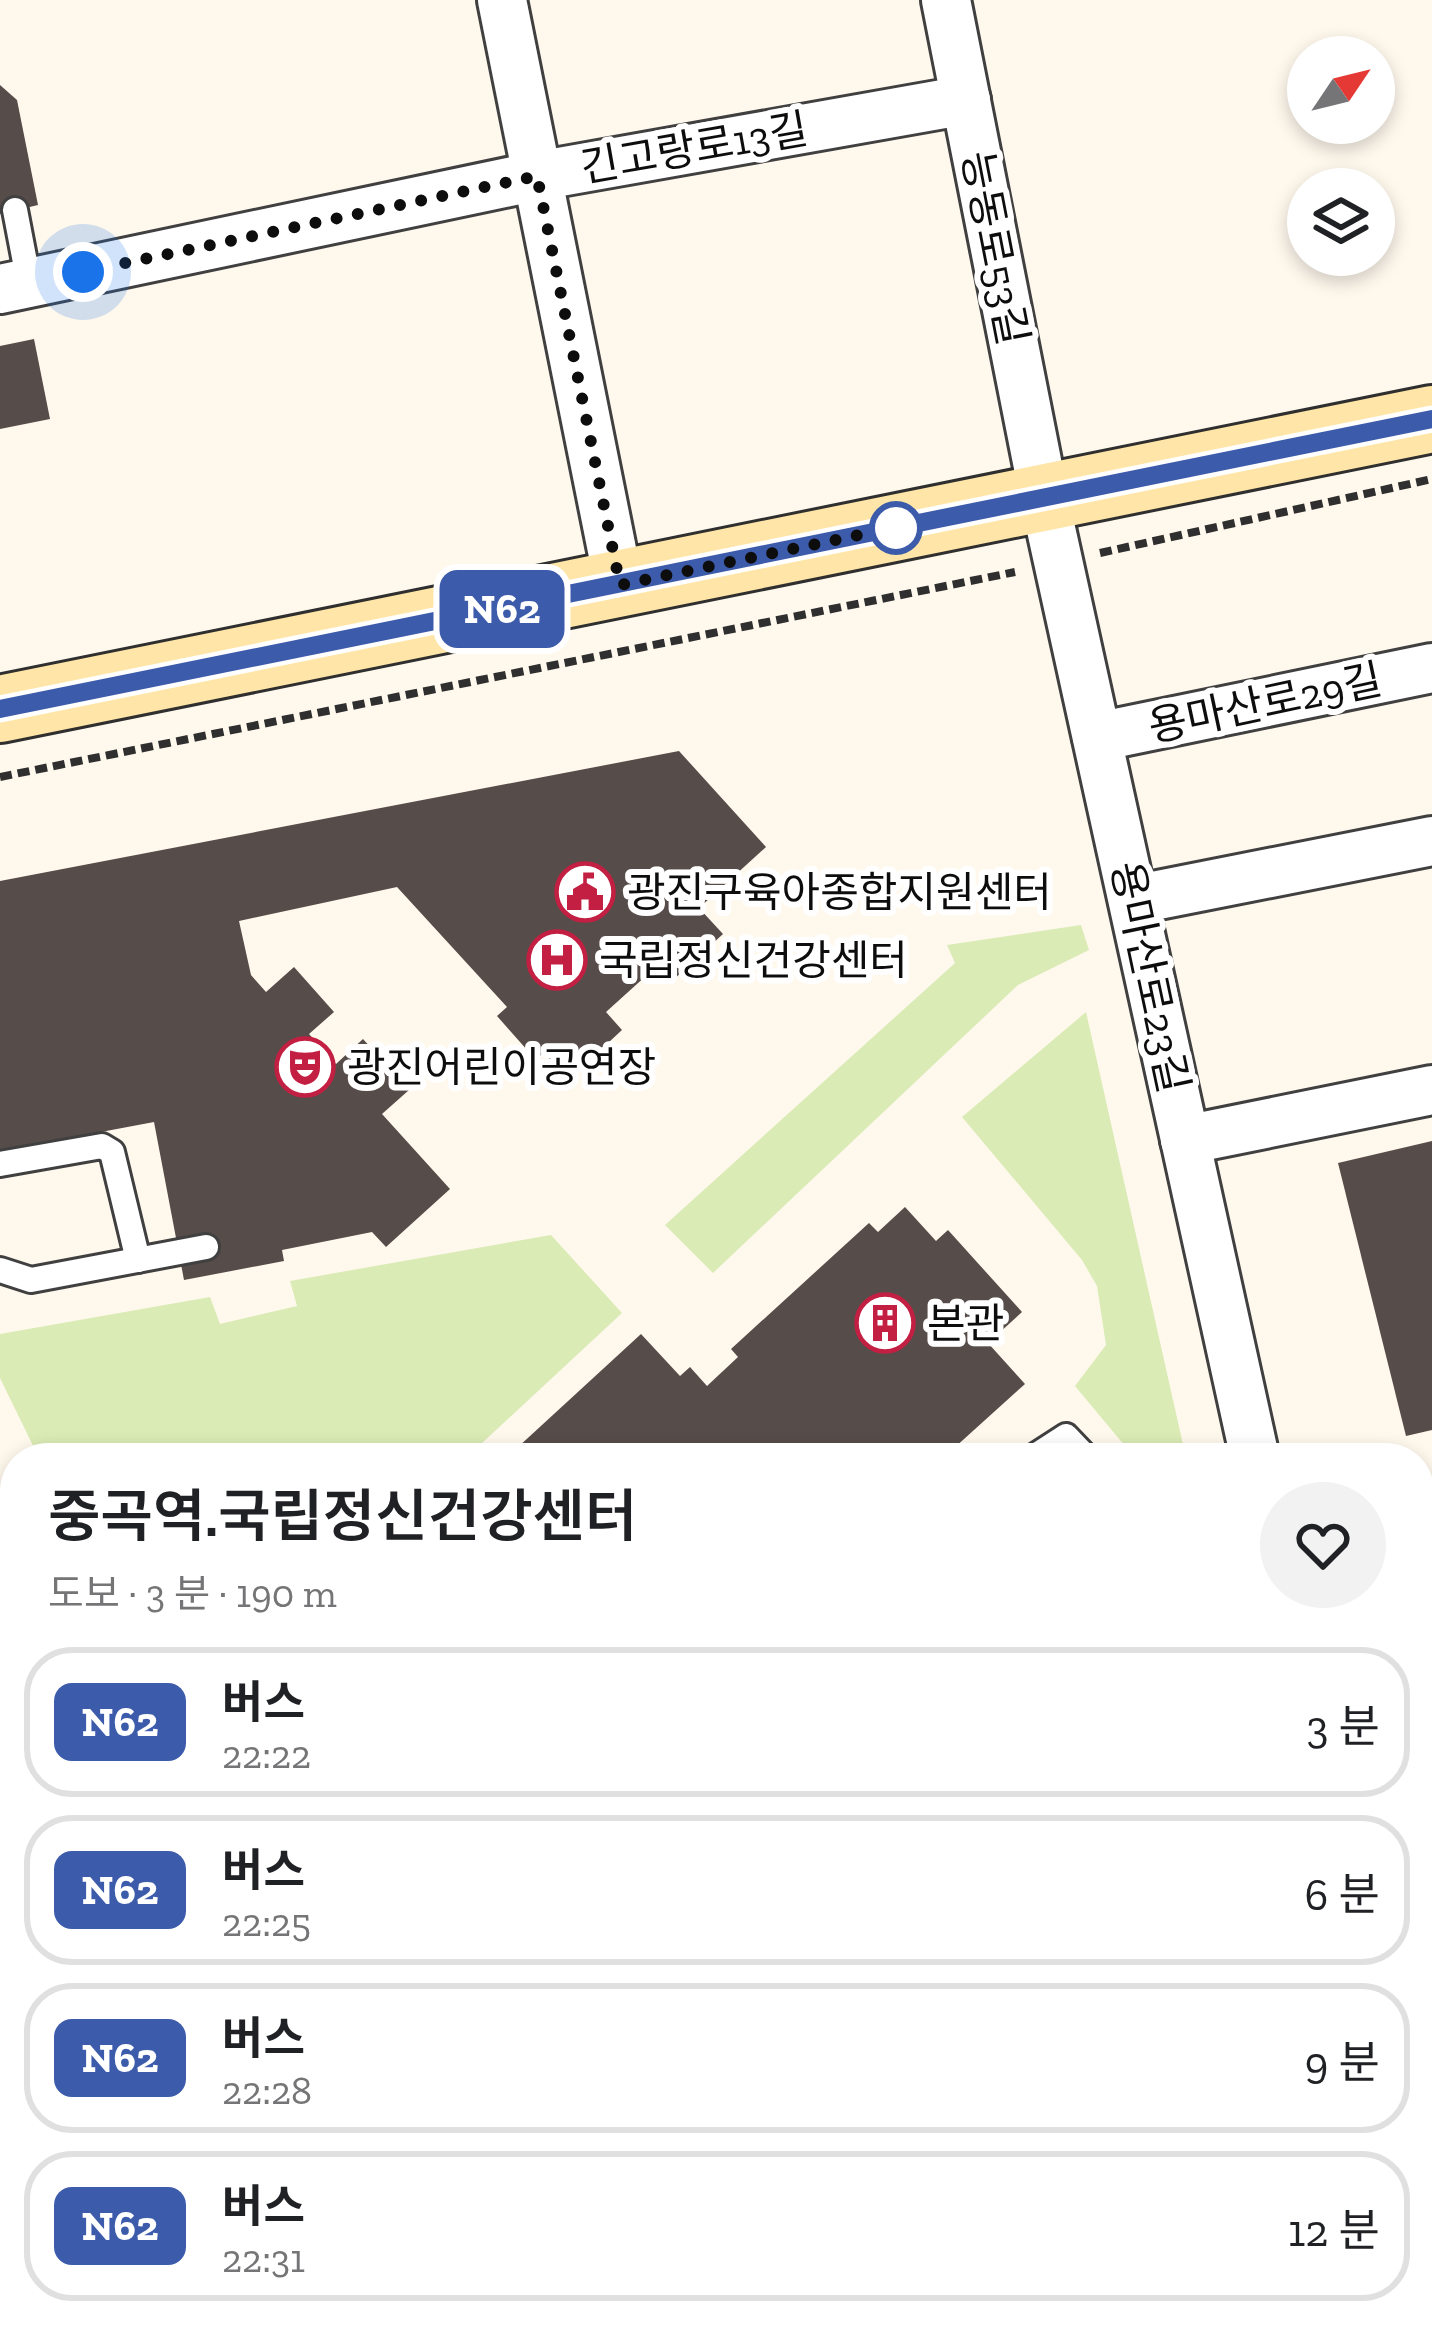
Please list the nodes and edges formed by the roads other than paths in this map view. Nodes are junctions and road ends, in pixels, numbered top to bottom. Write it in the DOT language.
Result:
graph roads {
  1 [pos="502,0"];
  2 [pos="946,0"];
  3 [pos="966,100"];
  4 [pos="537,176"];
  5 [pos="15,210"];
  6 [pos="15,286"];
  7 [pos="1432,418"];
  8 [pos="1044,496"];
  9 [pos="620,585"];
  10 [pos="1432,668"];
  11 [pos="0,709"];
  12 [pos="1097,737"];
  13 [pos="1432,841"];
  14 [pos="1132,900"];
  15 [pos="1432,1090"];
  16 [pos="1185,1140"];
  17 [pos="0,1164"];
  18 [pos="206,1246"];
  19 [pos="139,1260"];
  20 [pos="0,1270"];
  21 [pos="1252,1443"];
  1 -- 4 [label="street"];
  2 -- 3 [label="street, 능동로53길"];
  3 -- 4 [label="street, 긴고랑로13길"];
  3 -- 8 [label="street, 능동로53길"];
  4 -- 6 [label="street, 긴고랑로13길"];
  4 -- 9 [label="street"];
  5 -- 6 [label="lane"];
  7 -- 8 [label="main road"];
  8 -- 9 [label="main road"];
  8 -- 12 [label="street, 용마산로23길"];
  9 -- 11 [label="main road"];
  10 -- 12 [label="street, 용마산로29길"];
  12 -- 14 [label="street, 용마산로23길"];
  13 -- 14 [label="street"];
  14 -- 16 [label="street, 용마산로23길"];
  15 -- 16 [label="street"];
  16 -- 21 [label="street, 용마산로23길"];
  17 -- 19 [label="lane"];
  18 -- 19 [label="lane"];
  19 -- 20 [label="lane"];
}
